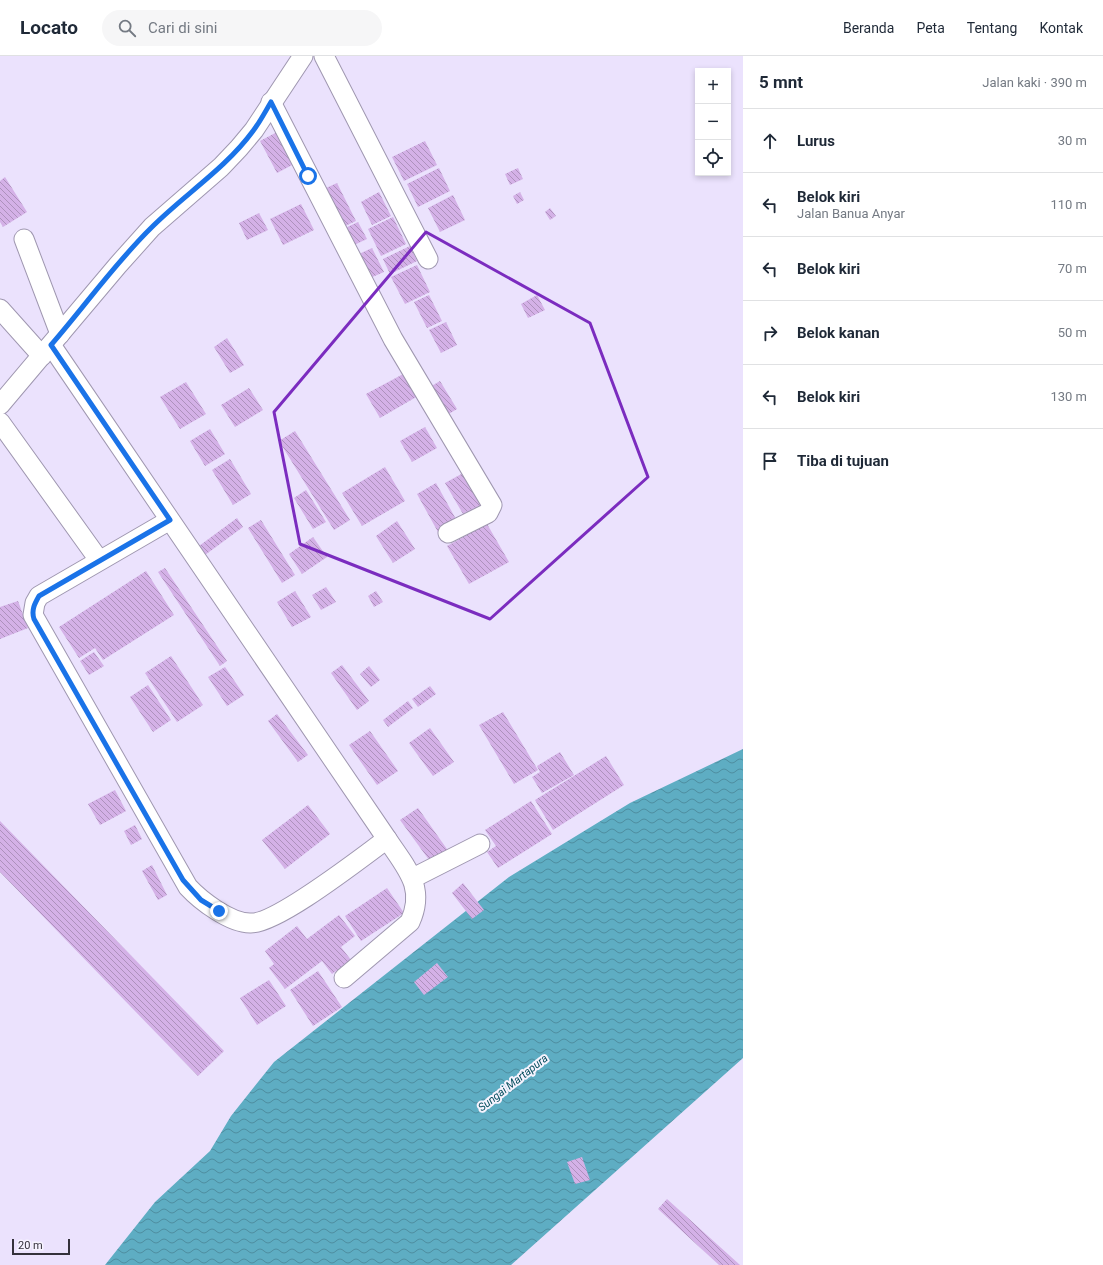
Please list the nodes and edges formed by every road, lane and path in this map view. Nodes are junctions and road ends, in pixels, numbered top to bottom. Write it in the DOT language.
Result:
graph roads {
  1 [pos="303,56"];
  2 [pos="324,56"];
  3 [pos="271,102"];
  4 [pos="24,239"];
  5 [pos="428,260"];
  6 [pos="0,309"];
  7 [pos="51,345"];
  8 [pos="0,405"];
  9 [pos="0,422"];
  10 [pos="170,520"];
  11 [pos="448,533"];
  12 [pos="99,560"];
  13 [pos="387,839"];
  14 [pos="480,844"];
  15 [pos="413,878"];
  16 [pos="344,978"];
  1 -- 3 [label="street"];
  2 -- 5 [label="street"];
  3 -- 7 [label="street"];
  3 -- 11 [label="street"];
  4 -- 7 [label="street"];
  6 -- 7 [label="street"];
  7 -- 8 [label="street"];
  7 -- 10 [label="street"];
  9 -- 12 [label="street"];
  10 -- 12 [label="street"];
  10 -- 13 [label="street"];
  12 -- 13 [label="street"];
  13 -- 15 [label="street"];
  14 -- 15 [label="street"];
  15 -- 16 [label="street"];
}
